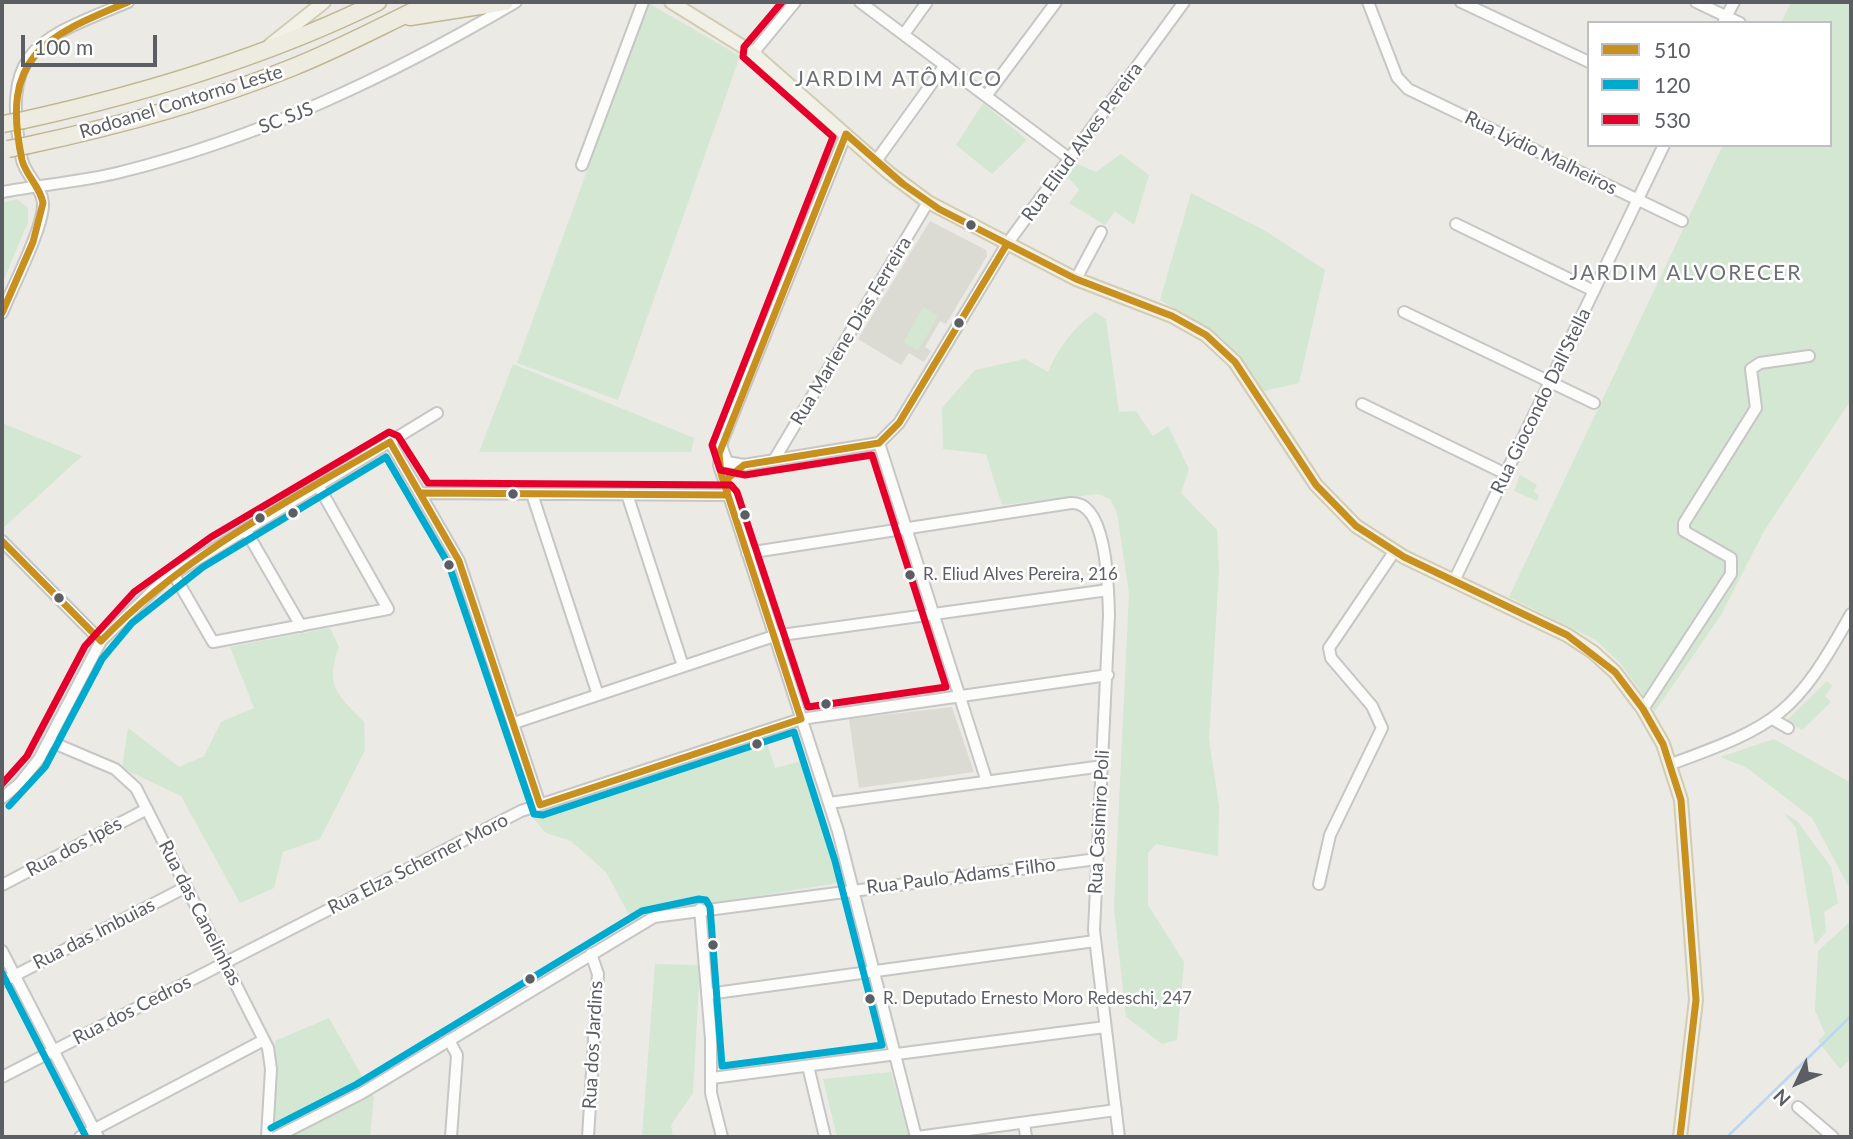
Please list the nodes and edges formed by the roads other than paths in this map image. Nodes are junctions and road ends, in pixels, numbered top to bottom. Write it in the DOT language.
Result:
graph roads {
  1 [pos="128,2"];
  2 [pos="324,2"];
  3 [pos="378,2"];
  4 [pos="432,2"];
  5 [pos="505,2"];
  6 [pos="516,2"];
  7 [pos="643,2"];
  8 [pos="671,2"];
  9 [pos="795,2"];
  10 [pos="860,2"];
  11 [pos="927,2"];
  12 [pos="1055,2"];
  13 [pos="1184,2"];
  14 [pos="1368,2"];
  15 [pos="1461,2"];
  16 [pos="1696,2"];
  17 [pos="1734,2"];
  18 [pos="394,20"];
  19 [pos="1725,20"];
  20 [pos="904,34"];
  21 [pos="259,52"];
  22 [pos="753,53"];
  23 [pos="1587,61"];
  24 [pos="944,65"];
  25 [pos="986,96"];
  26 [pos="3,125"];
  27 [pos="846,134"];
  28 [pos="1663,147"];
  29 [pos="5,150"];
  30 [pos="1070,159"];
  31 [pos="876,161"];
  32 [pos="582,165"];
  33 [pos="37,186"];
  34 [pos="2,192"];
  35 [pos="1638,200"];
  36 [pos="928,202"];
  37 [pos="1682,221"];
  38 [pos="1456,224"];
  39 [pos="1101,232"];
  40 [pos="1007,244"];
  41 [pos="1076,279"];
  42 [pos="1594,291"];
  43 [pos="1404,312"];
  44 [pos="2,313"];
  45 [pos="1809,356"];
  46 [pos="1550,382"];
  47 [pos="1594,403"];
  48 [pos="1362,404"];
  49 [pos="437,413"];
  50 [pos="390,442"];
  51 [pos="722,442"];
  52 [pos="879,443"];
  53 [pos="774,460"];
  54 [pos="744,465"];
  55 [pos="1506,474"];
  56 [pos="317,485"];
  57 [pos="422,493"];
  58 [pos="532,494"];
  59 [pos="626,494"];
  60 [pos="727,495"];
  61 [pos="907,528"];
  62 [pos="245,529"];
  63 [pos="2,541"];
  64 [pos="1394,552"];
  65 [pos="747,553"];
  66 [pos="173,573"];
  67 [pos="1454,581"];
  68 [pos="1108,590"];
  69 [pos="934,614"];
  70 [pos="1851,614"];
  71 [pos="301,626"];
  72 [pos="774,636"];
  73 [pos="101,641"];
  74 [pos="683,666"];
  75 [pos="1108,675"];
  76 [pos="598,695"];
  77 [pos="960,696"];
  78 [pos="1643,709"];
  79 [pos="802,719"];
  80 [pos="1774,720"];
  81 [pos="514,723"];
  82 [pos="1788,728"];
  83 [pos="49,741"];
  84 [pos="1671,764"];
  85 [pos="1103,766"];
  86 [pos="2,781"];
  87 [pos="988,782"];
  88 [pos="5,796"];
  89 [pos="829,803"];
  90 [pos="540,805"];
  91 [pos="147,809"];
  92 [pos="1097,859"];
  93 [pos="1319,884"];
  94 [pos="2,885"];
  95 [pos="186,887"];
  96 [pos="853,890"];
  97 [pos="700,909"];
  98 [pos="1095,941"];
  99 [pos="2,951"];
  100 [pos="591,954"];
  101 [pos="225,962"];
  102 [pos="874,972"];
  103 [pos="14,975"];
  104 [pos="2,982"];
  105 [pos="708,994"];
  106 [pos="1105,1027"];
  107 [pos="264,1040"];
  108 [pos="449,1040"];
  109 [pos="53,1051"];
  110 [pos="895,1054"];
  111 [pos="808,1066"];
  112 [pos="2,1077"];
  113 [pos="712,1078"];
  114 [pos="1798,1107"];
  115 [pos="1116,1110"];
  116 [pos="1024,1123"];
  117 [pos="96,1134"];
  118 [pos="80,1137"];
  119 [pos="267,1137"];
  120 [pos="276,1137"];
  121 [pos="451,1137"];
  122 [pos="588,1137"];
  123 [pos="722,1137"];
  124 [pos="825,1137"];
  125 [pos="917,1137"];
  126 [pos="1026,1137"];
  127 [pos="1119,1137"];
  128 [pos="1680,1137"];
  129 [pos="1833,1137"];
  1 -- 33 [label="street"];
  2 -- 21 [label="main road"];
  3 -- 21 [label="highway, Rodoanel Contorno Leste"];
  4 -- 18 [label="highway, Rodoanel Contorno Leste"];
  5 -- 18 [label="highway"];
  6 -- 33 [label="street, SC SJS"];
  7 -- 32 [label="street"];
  8 -- 22 [label="main road"];
  9 -- 22 [label="street"];
  10 -- 20 [label="street"];
  11 -- 20 [label="street"];
  12 -- 25 [label="street"];
  13 -- 30 [label="street, Rua Eliud Alves Pereira"];
  14 -- 35 [label="street, Rua Lýdio Malheiros"];
  15 -- 23 [label="street"];
  16 -- 19 [label="street"];
  17 -- 19 [label="street"];
  18 -- 29 [label="highway, Rodoanel Contorno Leste, bridge"];
  20 -- 24 [label="street"];
  21 -- 26 [label="highway, Rodoanel Contorno Leste, bridge"];
  22 -- 27 [label="main road"];
  24 -- 25 [label="street"];
  24 -- 31 [label="street"];
  25 -- 30 [label="street"];
  27 -- 31 [label="main road"];
  27 -- 51 [label="street"];
  28 -- 35 [label="street, Rua Giocondo Dall'Stella"];
  30 -- 40 [label="street, Rua Eliud Alves Pereira"];
  31 -- 36 [label="main road"];
  33 -- 34 [label="street, SC SJS"];
  33 -- 44 [label="street"];
  35 -- 37 [label="street, Rua Lýdio Malheiros"];
  35 -- 42 [label="street, Rua Giocondo Dall'Stella"];
  36 -- 40 [label="main road"];
  36 -- 53 [label="street, Rua Marlene Dias Ferreira"];
  38 -- 42 [label="street"];
  39 -- 41 [label="street"];
  40 -- 41 [label="main road"];
  40 -- 52 [label="street, Rua Eliud Alves Pereira"];
  41 -- 64 [label="main road"];
  42 -- 46 [label="street, Rua Giocondo Dall'Stella"];
  43 -- 46 [label="street"];
  45 -- 78 [label="street"];
  46 -- 47 [label="street"];
  46 -- 55 [label="street, Rua Giocondo Dall'Stella"];
  48 -- 55 [label="street"];
  49 -- 50 [label="street"];
  50 -- 56 [label="street"];
  50 -- 57 [label="street"];
  51 -- 54 [label="street"];
  51 -- 60 [label="street"];
  52 -- 53 [label="street"];
  52 -- 61 [label="street"];
  53 -- 54 [label="street"];
  54 -- 60 [label="street"];
  55 -- 67 [label="street, Rua Giocondo Dall'Stella"];
  56 -- 62 [label="street"];
  56 -- 71 [label="street"];
  57 -- 58 [label="street"];
  57 -- 81 [label="street"];
  58 -- 59 [label="street"];
  58 -- 76 [label="street"];
  59 -- 60 [label="street"];
  59 -- 74 [label="street"];
  60 -- 65 [label="street"];
  61 -- 65 [label="street"];
  61 -- 68 [label="street, Rua Casimiro Poli"];
  61 -- 69 [label="street"];
  62 -- 66 [label="street"];
  62 -- 71 [label="street"];
  63 -- 73 [label="street"];
  64 -- 67 [label="main road"];
  64 -- 93 [label="street"];
  65 -- 72 [label="street"];
  66 -- 71 [label="street"];
  66 -- 73 [label="street"];
  67 -- 78 [label="main road"];
  68 -- 69 [label="street"];
  68 -- 75 [label="street, Rua Casimiro Poli"];
  69 -- 72 [label="street"];
  69 -- 77 [label="street"];
  70 -- 80 [label="street"];
  72 -- 74 [label="street"];
  72 -- 79 [label="street"];
  73 -- 83 [label="street"];
  74 -- 76 [label="street"];
  75 -- 77 [label="street, Rua Elza Scherner Moro"];
  75 -- 85 [label="street, Rua Casimiro Poli"];
  76 -- 81 [label="street"];
  77 -- 79 [label="street, Rua Elza Scherner Moro"];
  77 -- 87 [label="street"];
  78 -- 84 [label="main road"];
  79 -- 89 [label="street"];
  79 -- 90 [label="street, Rua Elza Scherner Moro"];
  80 -- 82 [label="street"];
  80 -- 84 [label="street"];
  81 -- 90 [label="street"];
  83 -- 88 [label="street"];
  83 -- 91 [label="street, Rua das Canelinhas"];
  84 -- 128 [label="main road"];
  85 -- 87 [label="street"];
  85 -- 92 [label="street, Rua Casimiro Poli"];
  86 -- 88 [label="street"];
  87 -- 89 [label="street"];
  89 -- 96 [label="street"];
  90 -- 101 [label="street, Rua Elza Scherner Moro"];
  91 -- 94 [label="street, Rua dos Ipês"];
  91 -- 95 [label="street, Rua das Canelinhas"];
  92 -- 96 [label="street, Rua Paulo Adams Filho"];
  92 -- 98 [label="street, Rua Casimiro Poli"];
  95 -- 101 [label="street, Rua das Canelinhas"];
  95 -- 103 [label="street, Rua das Imbuias"];
  96 -- 97 [label="street, Rua Paulo Adams Filho"];
  96 -- 102 [label="street"];
  97 -- 100 [label="street, Rua Paulo Adams Filho"];
  97 -- 105 [label="street"];
  98 -- 102 [label="street"];
  98 -- 106 [label="street, Rua Casimiro Poli"];
  99 -- 103 [label="street"];
  100 -- 108 [label="street, Rua Paulo Adams Filho"];
  100 -- 122 [label="street, Rua dos Jardins"];
  101 -- 107 [label="street, Rua das Canelinhas"];
  101 -- 109 [label="street, Rua dos Cedros"];
  102 -- 105 [label="street"];
  102 -- 110 [label="street"];
  103 -- 104 [label="street, Rua das Imbuias"];
  103 -- 109 [label="street"];
  105 -- 113 [label="street"];
  106 -- 110 [label="street"];
  106 -- 115 [label="street, Rua Casimiro Poli"];
  107 -- 117 [label="street"];
  107 -- 119 [label="street, Rua das Canelinhas"];
  108 -- 120 [label="street, Rua Paulo Adams Filho"];
  108 -- 121 [label="street"];
  109 -- 112 [label="street, Rua dos Cedros"];
  109 -- 117 [label="street"];
  110 -- 111 [label="street"];
  110 -- 125 [label="street"];
  111 -- 113 [label="street"];
  111 -- 124 [label="street"];
  113 -- 123 [label="street"];
  114 -- 129 [label="street"];
  115 -- 116 [label="street"];
  115 -- 127 [label="street, Rua Casimiro Poli"];
  116 -- 125 [label="street"];
  116 -- 126 [label="street"];
  117 -- 118 [label="street"];
}
